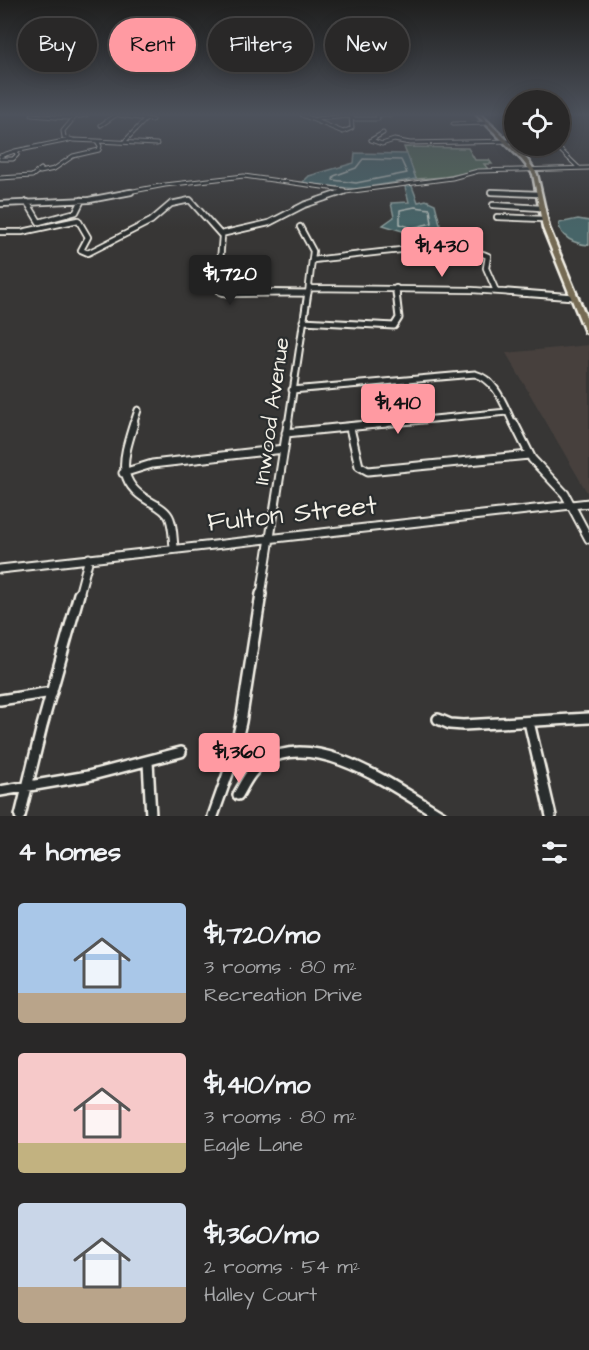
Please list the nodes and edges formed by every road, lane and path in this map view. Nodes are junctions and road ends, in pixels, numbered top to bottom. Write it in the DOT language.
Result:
graph roads {
  1 [pos="15,153"];
  2 [pos="94,153"];
  3 [pos="519,156"];
  4 [pos="566,156"];
  5 [pos="0,158"];
  6 [pos="531,168"];
  7 [pos="579,168"];
  8 [pos="589,168"];
  9 [pos="0,178"];
  10 [pos="345,191"];
  11 [pos="491,192"];
  12 [pos="539,194"];
  13 [pos="82,201"];
  14 [pos="27,202"];
  15 [pos="0,204"];
  16 [pos="493,205"];
  17 [pos="541,208"];
  18 [pos="497,217"];
  19 [pos="543,219"];
  20 [pos="300,227"];
  21 [pos="0,231"];
  22 [pos="221,234"];
  23 [pos="313,260"];
  24 [pos="396,288"];
  25 [pos="308,290"];
  26 [pos="496,291"];
  27 [pos="574,297"];
  28 [pos="303,321"];
  29 [pos="589,332"];
  30 [pos="292,390"];
  31 [pos="138,410"];
  32 [pos="507,412"];
  33 [pos="350,428"];
  34 [pos="286,433"];
  35 [pos="284,449"];
  36 [pos="529,455"];
  37 [pos="123,473"];
  38 [pos="589,503"];
  39 [pos="572,504"];
  40 [pos="271,538"];
  41 [pos="589,539"];
  42 [pos="174,548"];
  43 [pos="89,558"];
  44 [pos="0,569"];
  45 [pos="52,692"];
  46 [pos="0,700"];
  47 [pos="589,718"];
  48 [pos="438,719"];
  49 [pos="529,722"];
  50 [pos="181,752"];
  51 [pos="233,757"];
  52 [pos="148,762"];
  53 [pos="253,771"];
  54 [pos="27,786"];
  55 [pos="0,791"];
  56 [pos="238,795"];
  57 [pos="20,816"];
  58 [pos="152,816"];
  59 [pos="213,816"];
  60 [pos="442,816"];
  61 [pos="551,816"];
  1 -- 5 [label="street"];
  2 -- 9 [label="street"];
  3 -- 6 [label="main road"];
  4 -- 7 [label="street"];
  6 -- 7 [label="street"];
  6 -- 10 [label="street"];
  6 -- 12 [label="main road"];
  7 -- 8 [label="street"];
  10 -- 13 [label="street"];
  10 -- 22 [label="street"];
  11 -- 12 [label="street"];
  12 -- 17 [label="main road"];
  13 -- 14 [label="street"];
  13 -- 14 [label="street"];
  14 -- 15 [label="street"];
  16 -- 17 [label="street"];
  17 -- 19 [label="main road"];
  18 -- 19 [label="street"];
  19 -- 27 [label="main road"];
  20 -- 23 [label="street, Inwood Avenue"];
  21 -- 22 [label="street"];
  22 -- 25 [label="street"];
  23 -- 25 [label="street, Inwood Avenue"];
  23 -- 26 [label="street"];
  24 -- 25 [label="street"];
  24 -- 26 [label="street"];
  24 -- 28 [label="street"];
  25 -- 28 [label="street, Inwood Avenue"];
  26 -- 27 [label="street"];
  27 -- 29 [label="main road"];
  28 -- 30 [label="street, Inwood Avenue"];
  30 -- 32 [label="street"];
  30 -- 34 [label="street, Inwood Avenue"];
  31 -- 37 [label="street"];
  32 -- 33 [label="street"];
  32 -- 36 [label="street"];
  33 -- 34 [label="street"];
  33 -- 36 [label="street"];
  34 -- 35 [label="street, Inwood Avenue"];
  35 -- 37 [label="street"];
  35 -- 40 [label="street, Inwood Avenue"];
  36 -- 39 [label="street"];
  37 -- 42 [label="street"];
  38 -- 39 [label="street, Fulton Street"];
  39 -- 40 [label="street, Fulton Street"];
  39 -- 41 [label="street"];
  40 -- 42 [label="street, Fulton Street"];
  40 -- 51 [label="street, Inwood Avenue"];
  42 -- 43 [label="street, Fulton Street"];
  43 -- 44 [label="street, Fulton Street"];
  43 -- 45 [label="street"];
  45 -- 46 [label="street"];
  45 -- 54 [label="street"];
  47 -- 49 [label="street"];
  48 -- 49 [label="street"];
  49 -- 61 [label="street"];
  50 -- 52 [label="street"];
  51 -- 53 [label="street"];
  51 -- 59 [label="street, Inwood Avenue"];
  52 -- 54 [label="street"];
  52 -- 58 [label="street"];
  53 -- 56 [label="street"];
  53 -- 60 [label="street"];
  54 -- 55 [label="street"];
  54 -- 57 [label="street"];
}
